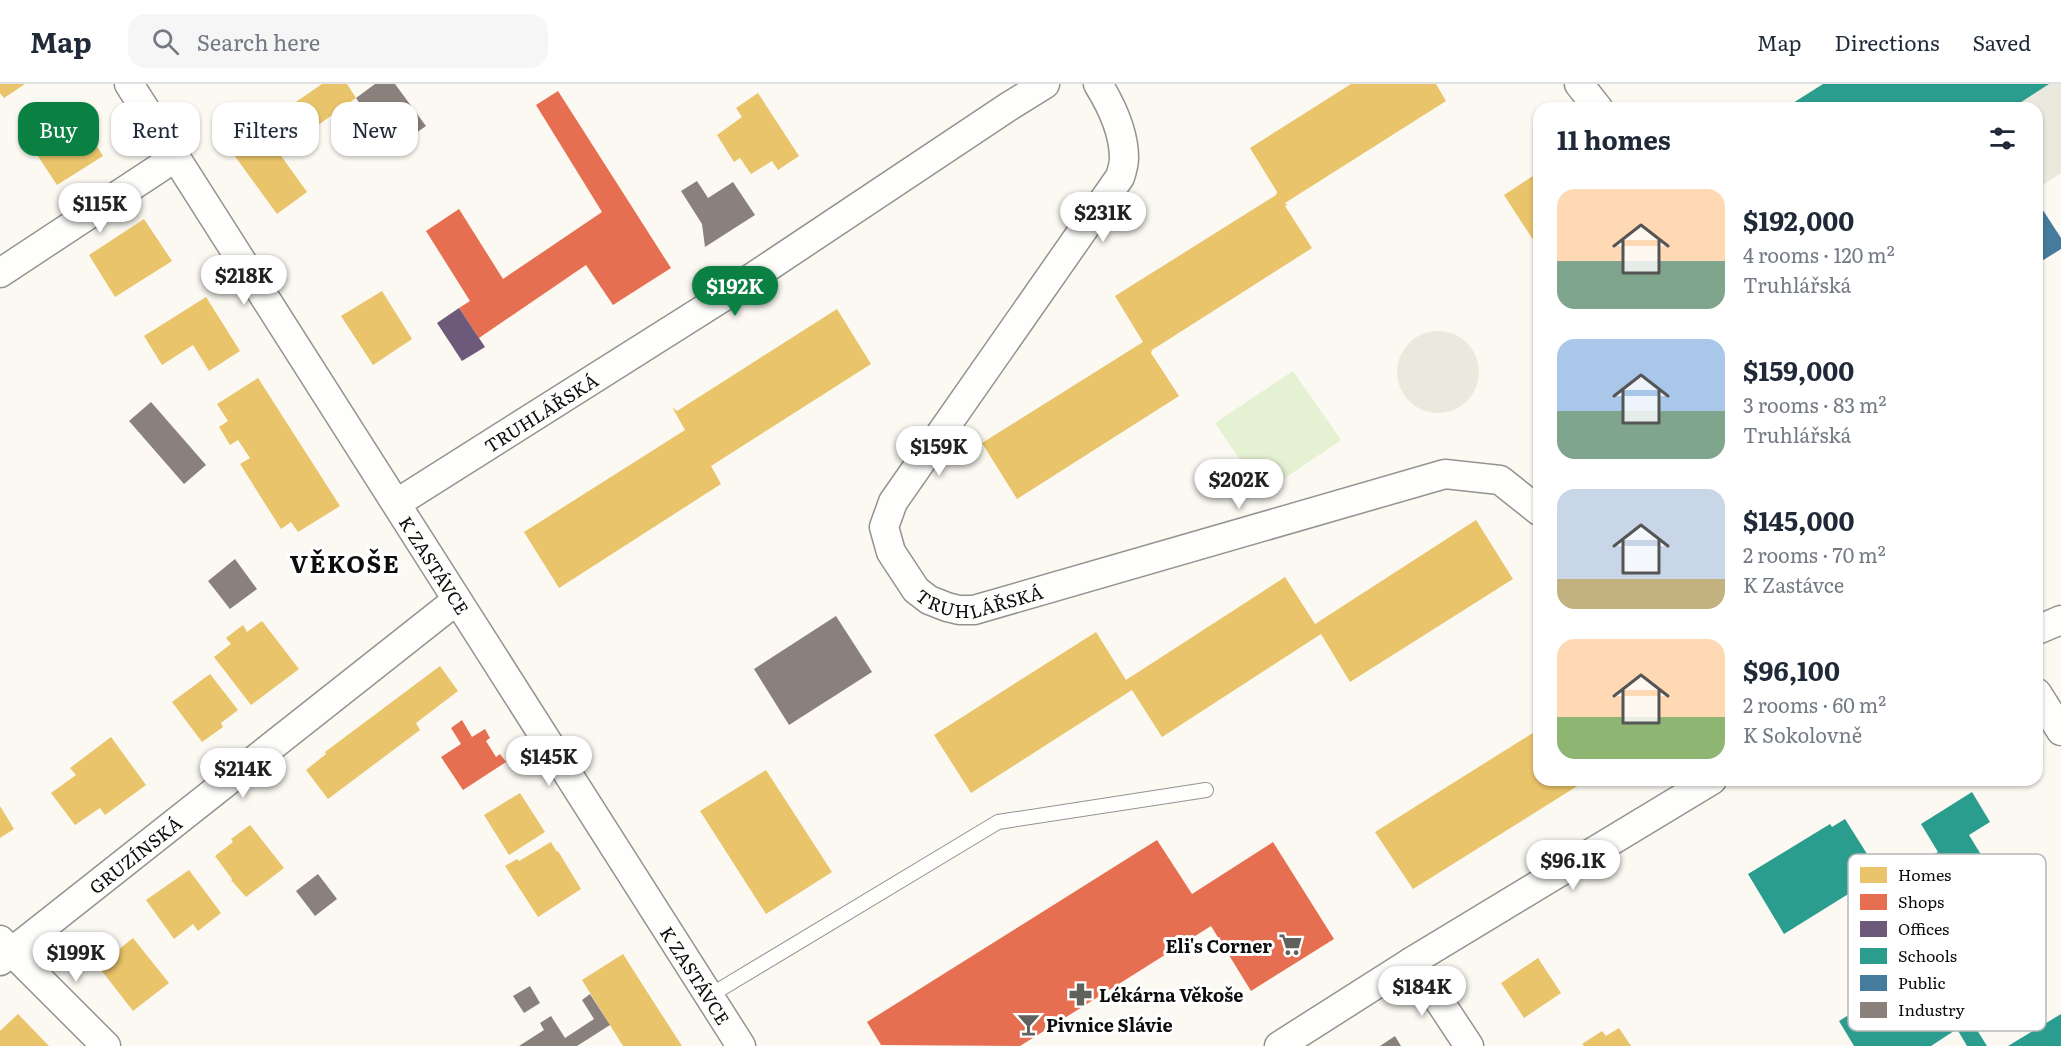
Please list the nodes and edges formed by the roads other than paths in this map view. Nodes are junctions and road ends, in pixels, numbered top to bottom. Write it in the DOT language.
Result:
graph roads {
  1 [pos="129,84"];
  2 [pos="1045,84"];
  3 [pos="1098,84"];
  4 [pos="1579,84"];
  5 [pos="1593,102"];
  6 [pos="176,157"];
  7 [pos="0,273"];
  8 [pos="397,503"];
  9 [pos="1533,507"];
  10 [pos="457,600"];
  11 [pos="2061,620"];
  12 [pos="2043,628"];
  13 [pos="2043,702"];
  14 [pos="2061,731"];
  15 [pos="1702,786"];
  16 [pos="1206,790"];
  17 [pos="4,951"];
  18 [pos="1411,962"];
  19 [pos="709,996"];
  20 [pos="106,1046"];
  21 [pos="741,1046"];
  22 [pos="1280,1046"];
  23 [pos="1469,1046"];
  1 -- 6 [label="street, K ZASTÁVCE"];
  2 -- 8 [label="street, TRUHLÁŘSKÁ"];
  3 -- 9 [label="street, TRUHLÁŘSKÁ"];
  4 -- 5 [label="street"];
  6 -- 7 [label="street"];
  6 -- 8 [label="street, K ZASTÁVCE"];
  8 -- 10 [label="street, K ZASTÁVCE"];
  10 -- 17 [label="street, GRUZÍNSKÁ"];
  10 -- 19 [label="street, K ZASTÁVCE"];
  11 -- 12 [label="street"];
  13 -- 14 [label="street"];
  15 -- 18 [label="street"];
  16 -- 19 [label="lane"];
  17 -- 20 [label="street, GRUZÍNSKÁ"];
  18 -- 22 [label="street"];
  18 -- 23 [label="street"];
  19 -- 21 [label="street, K ZASTÁVCE"];
}
